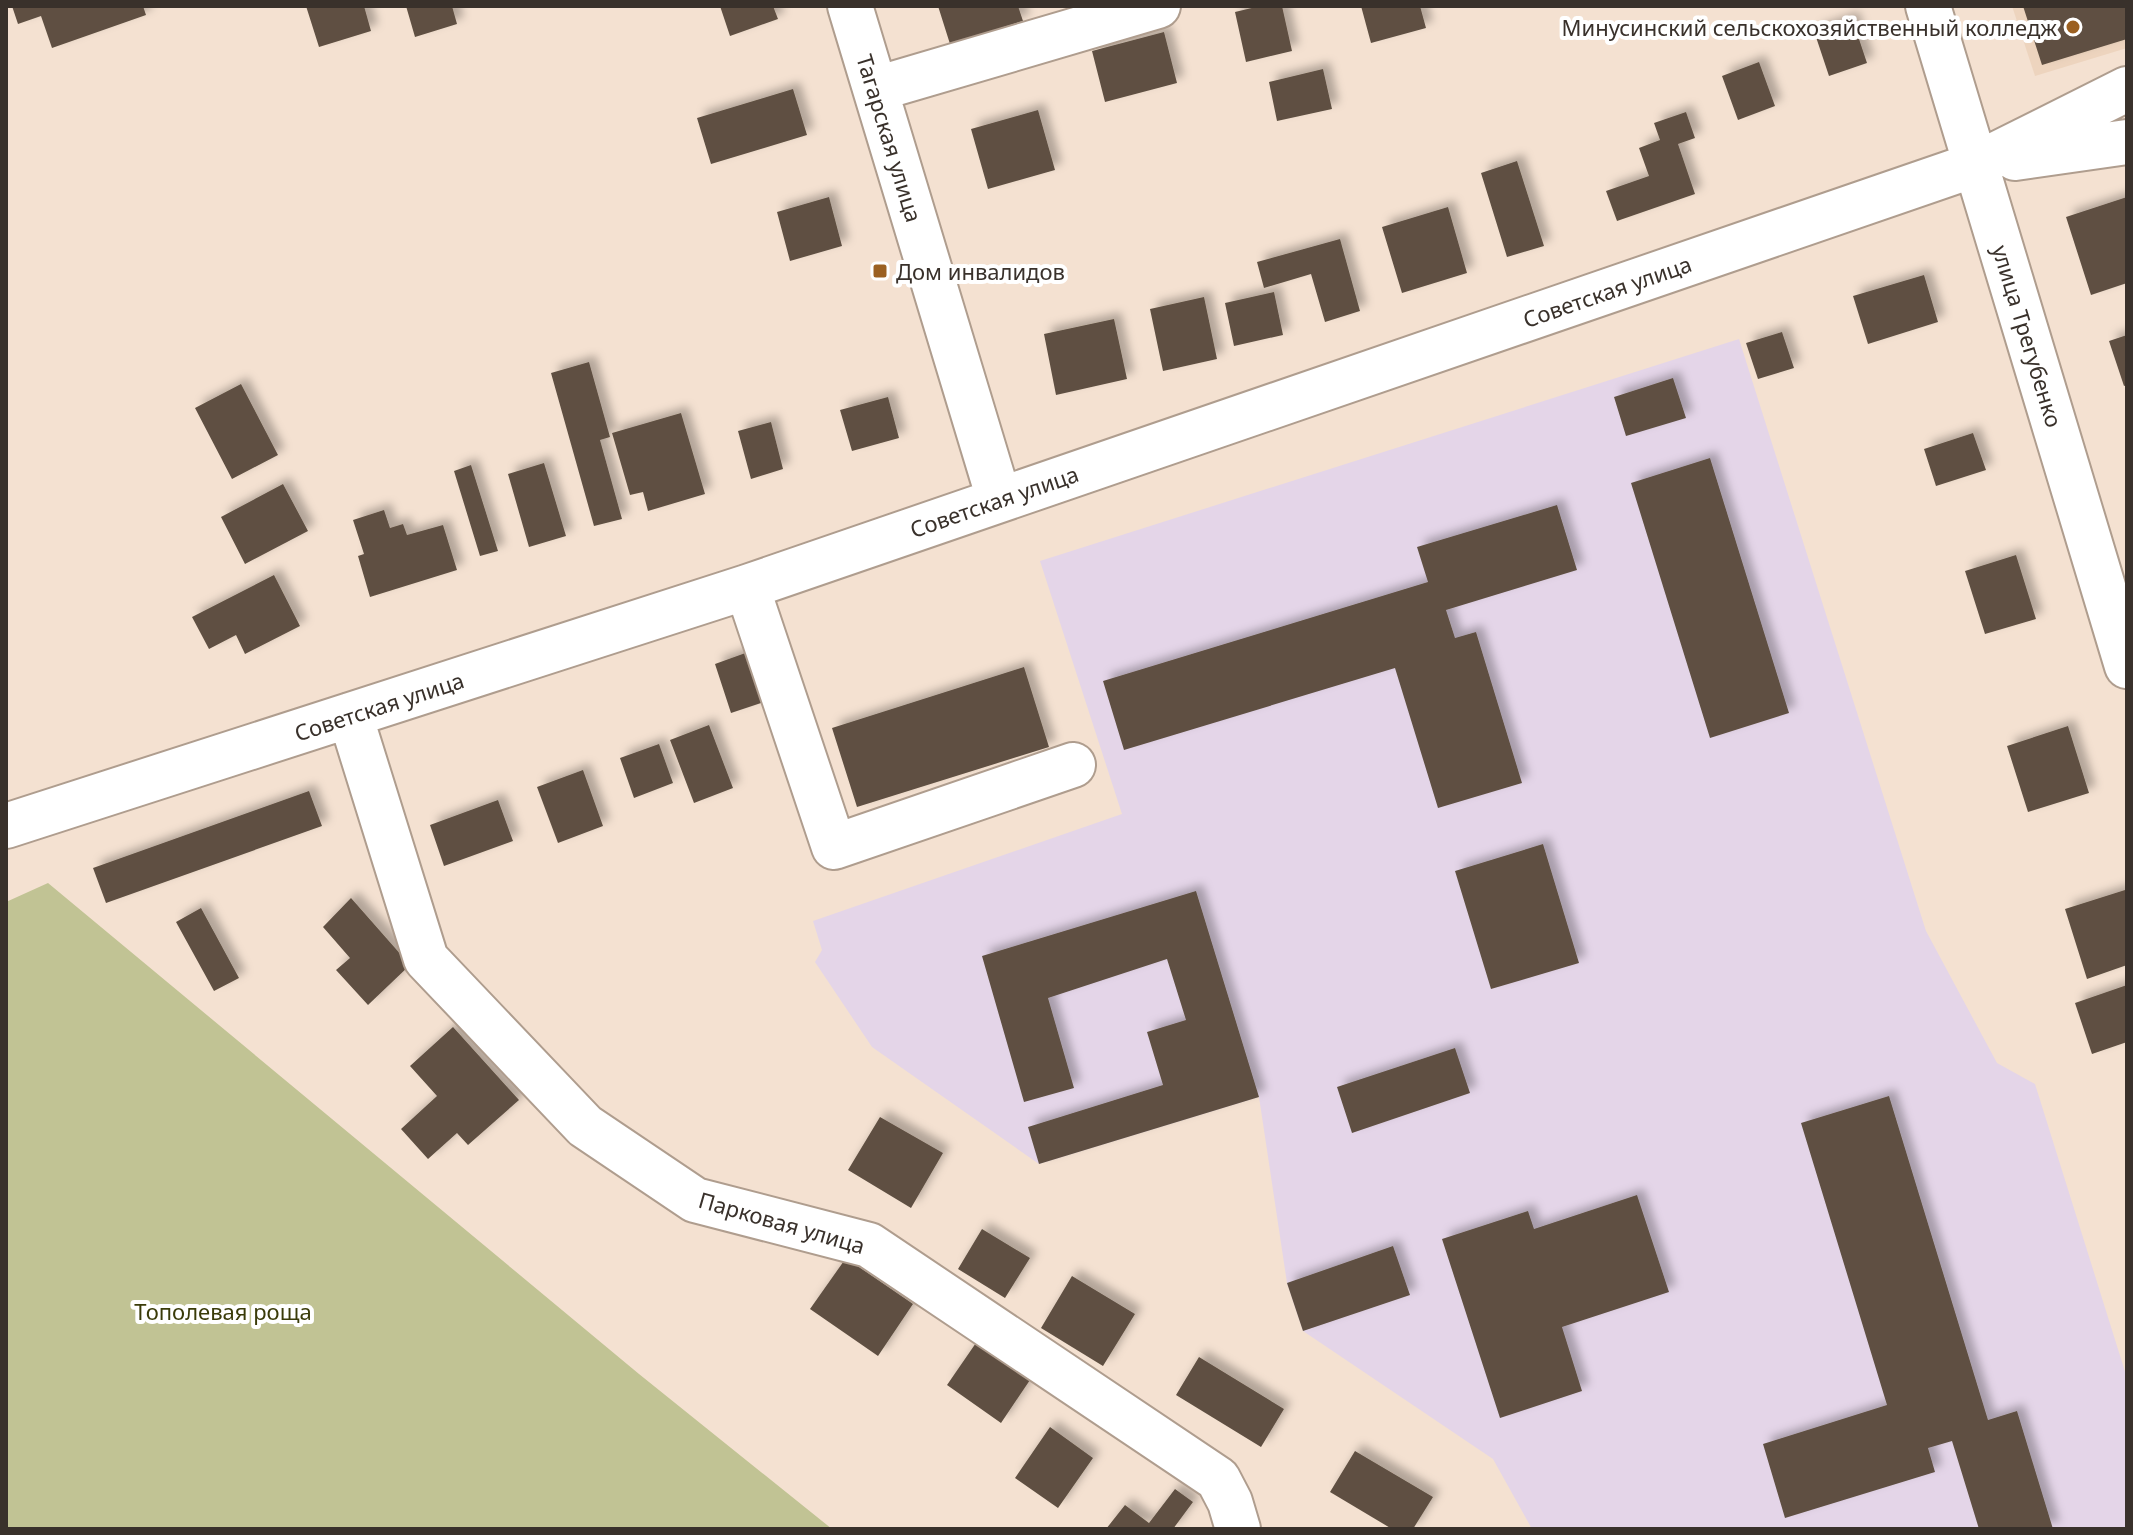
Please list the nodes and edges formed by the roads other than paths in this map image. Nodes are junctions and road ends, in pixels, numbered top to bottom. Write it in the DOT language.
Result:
graph roads {
  1 [pos="850,6"];
  2 [pos="1158,6"];
  3 [pos="1928,6"];
  4 [pos="876,89"];
  5 [pos="2127,89"];
  6 [pos="2127,142"];
  7 [pos="1977,164"];
  8 [pos="999,499"];
  9 [pos="747,587"];
  10 [pos="2127,666"];
  11 [pos="350,715"];
  12 [pos="1073,765"];
  13 [pos="6,826"];
  14 [pos="1238,1529"];
  1 -- 4 [label="street, Тагарская улица"];
  2 -- 4 [label="street"];
  3 -- 7 [label="street, улица Трегубенко"];
  4 -- 8 [label="street, Тагарская улица"];
  5 -- 7 [label="street, Советская улица"];
  6 -- 7 [label="street, Советская улица"];
  7 -- 8 [label="street, Советская улица"];
  7 -- 10 [label="street, улица Трегубенко"];
  8 -- 9 [label="street, Советская улица"];
  9 -- 11 [label="street, Советская улица"];
  9 -- 12 [label="street"];
  11 -- 13 [label="street, Советская улица"];
  11 -- 14 [label="street, Парковая улица"];
}
